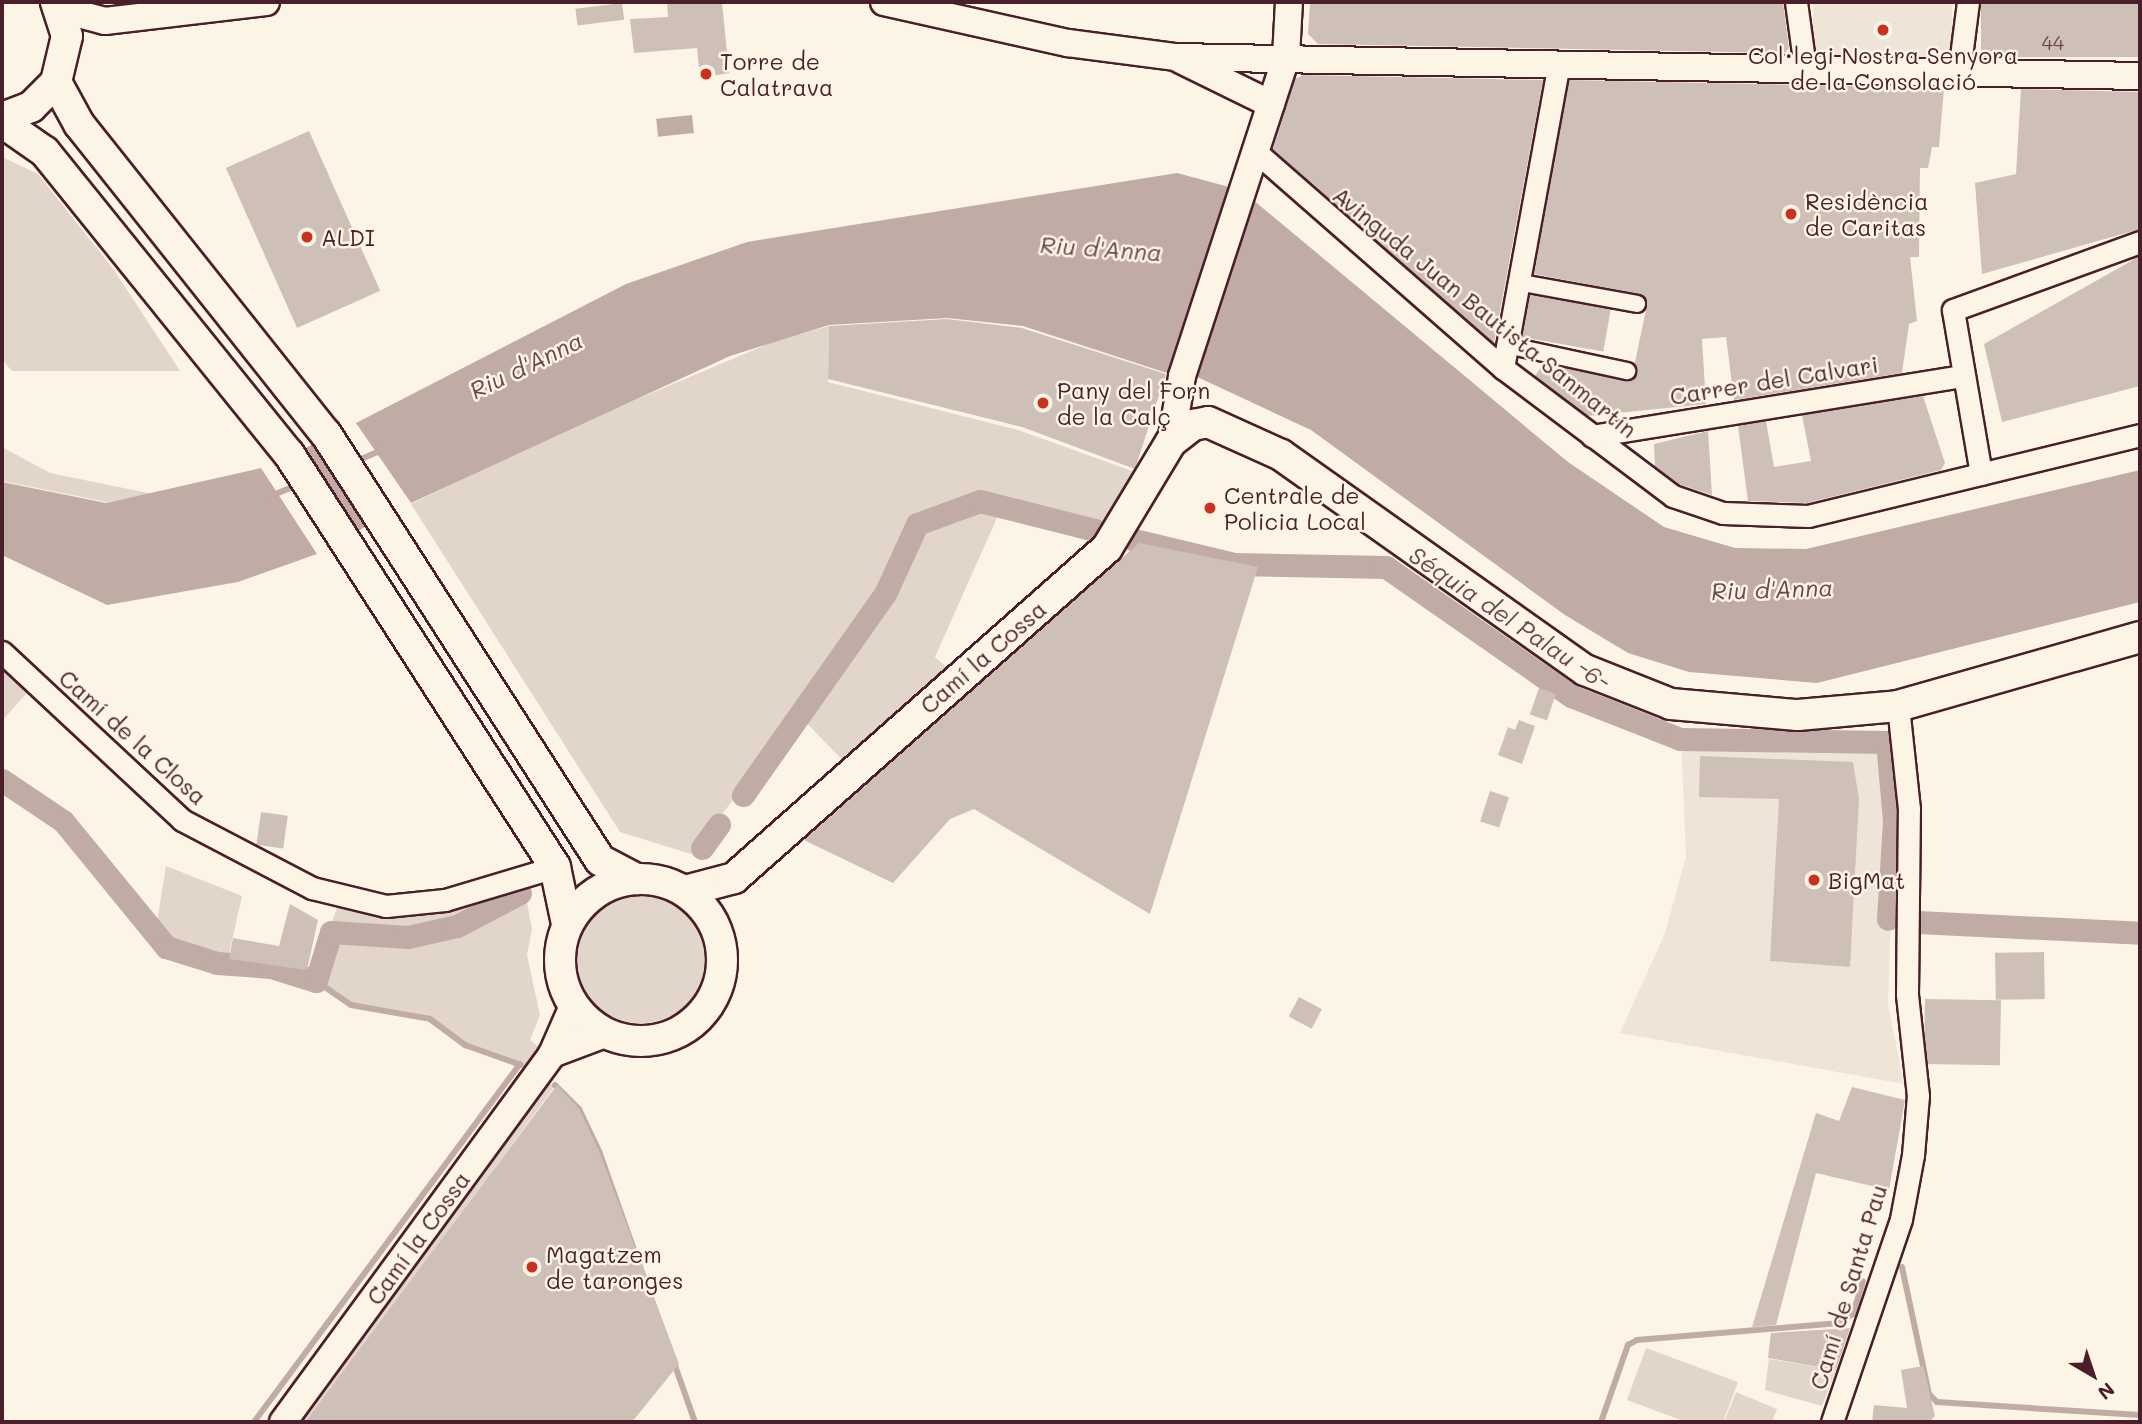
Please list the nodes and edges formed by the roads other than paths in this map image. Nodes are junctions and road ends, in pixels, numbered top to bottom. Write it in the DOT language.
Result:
graph roads {
  1 [pos="265,2"];
  2 [pos="884,2"];
  3 [pos="1289,2"];
  4 [pos="1796,2"];
  5 [pos="1968,2"];
  6 [pos="58,5"];
  7 [pos="105,21"];
  8 [pos="66,50"];
  9 [pos="1176,57"];
  10 [pos="1286,58"];
  11 [pos="1559,63"];
  12 [pos="1805,68"];
  13 [pos="1959,72"];
  14 [pos="2140,76"];
  15 [pos="56,82"];
  16 [pos="1270,104"];
  17 [pos="2,120"];
  18 [pos="1255,151"];
  19 [pos="2140,242"];
  20 [pos="1522,284"];
  21 [pos="1637,304"];
  22 [pos="1511,345"];
  23 [pos="1503,368"];
  24 [pos="1627,371"];
  25 [pos="1963,376"];
  26 [pos="1182,381"];
  27 [pos="1208,422"];
  28 [pos="2140,435"];
  29 [pos="1592,436"];
  30 [pos="1171,442"];
  31 [pos="1980,474"];
  32 [pos="2140,637"];
  33 [pos="2,652"];
  34 [pos="1898,706"];
  35 [pos="555,867"];
  36 [pos="734,878"];
  37 [pos="636,879"];
  38 [pos="685,891"];
  39 [pos="567,924"];
  40 [pos="715,925"];
  41 [pos="573,1006"];
  42 [pos="605,1034"];
  43 [pos="552,1054"];
  44 [pos="283,1422"];
  45 [pos="1832,1422"];
  1 -- 7 [label="street"];
  2 -- 9 [label="street"];
  3 -- 10 [label="street"];
  4 -- 12 [label="street"];
  5 -- 13 [label="street"];
  6 -- 7 [label="street"];
  6 -- 8 [label="main road"];
  7 -- 8 [label="street"];
  8 -- 15 [label="main road"];
  9 -- 10 [label="street"];
  9 -- 16 [label="street"];
  10 -- 11 [label="street"];
  10 -- 16 [label="street"];
  11 -- 12 [label="street"];
  11 -- 20 [label="street"];
  12 -- 13 [label="street"];
  13 -- 14 [label="street"];
  15 -- 17 [label="main road"];
  15 -- 37 [label="main road"];
  16 -- 18 [label="street"];
  17 -- 35 [label="main road"];
  18 -- 23 [label="street, Avinguda Juan Bautista Sanmartín"];
  18 -- 26 [label="street"];
  19 -- 25 [label="street"];
  20 -- 21 [label="street"];
  20 -- 22 [label="street"];
  22 -- 23 [label="street"];
  22 -- 24 [label="street"];
  23 -- 29 [label="street, Avinguda Juan Bautista Sanmartín"];
  25 -- 29 [label="street, Carrer del Calvari"];
  25 -- 31 [label="street"];
  26 -- 27 [label="street"];
  26 -- 30 [label="street"];
  27 -- 30 [label="main road, Camí la Cossa"];
  27 -- 34 [label="main road"];
  28 -- 31 [label="street, Avinguda Juan Bautista Sanmartín"];
  29 -- 31 [label="street, Avinguda Juan Bautista Sanmartín"];
  30 -- 36 [label="main road, Camí la Cossa"];
  32 -- 34 [label="main road"];
  33 -- 35 [label="street, Camí de la Closa"];
  34 -- 45 [label="street, Camí de Santa Pau"];
  35 -- 39 [label="main road"];
  36 -- 38 [label="main road, Camí la Cossa"];
  36 -- 40 [label="main road, Camí la Cossa"];
  37 -- 38 [label="main road"];
  37 -- 39 [label="main road"];
  38 -- 40 [label="main road"];
  39 -- 41 [label="main road"];
  40 -- 42 [label="main road"];
  41 -- 42 [label="main road"];
  41 -- 43 [label="street, Camí la Cossa"];
  42 -- 43 [label="street"];
  43 -- 44 [label="street, Camí la Cossa"];
}
